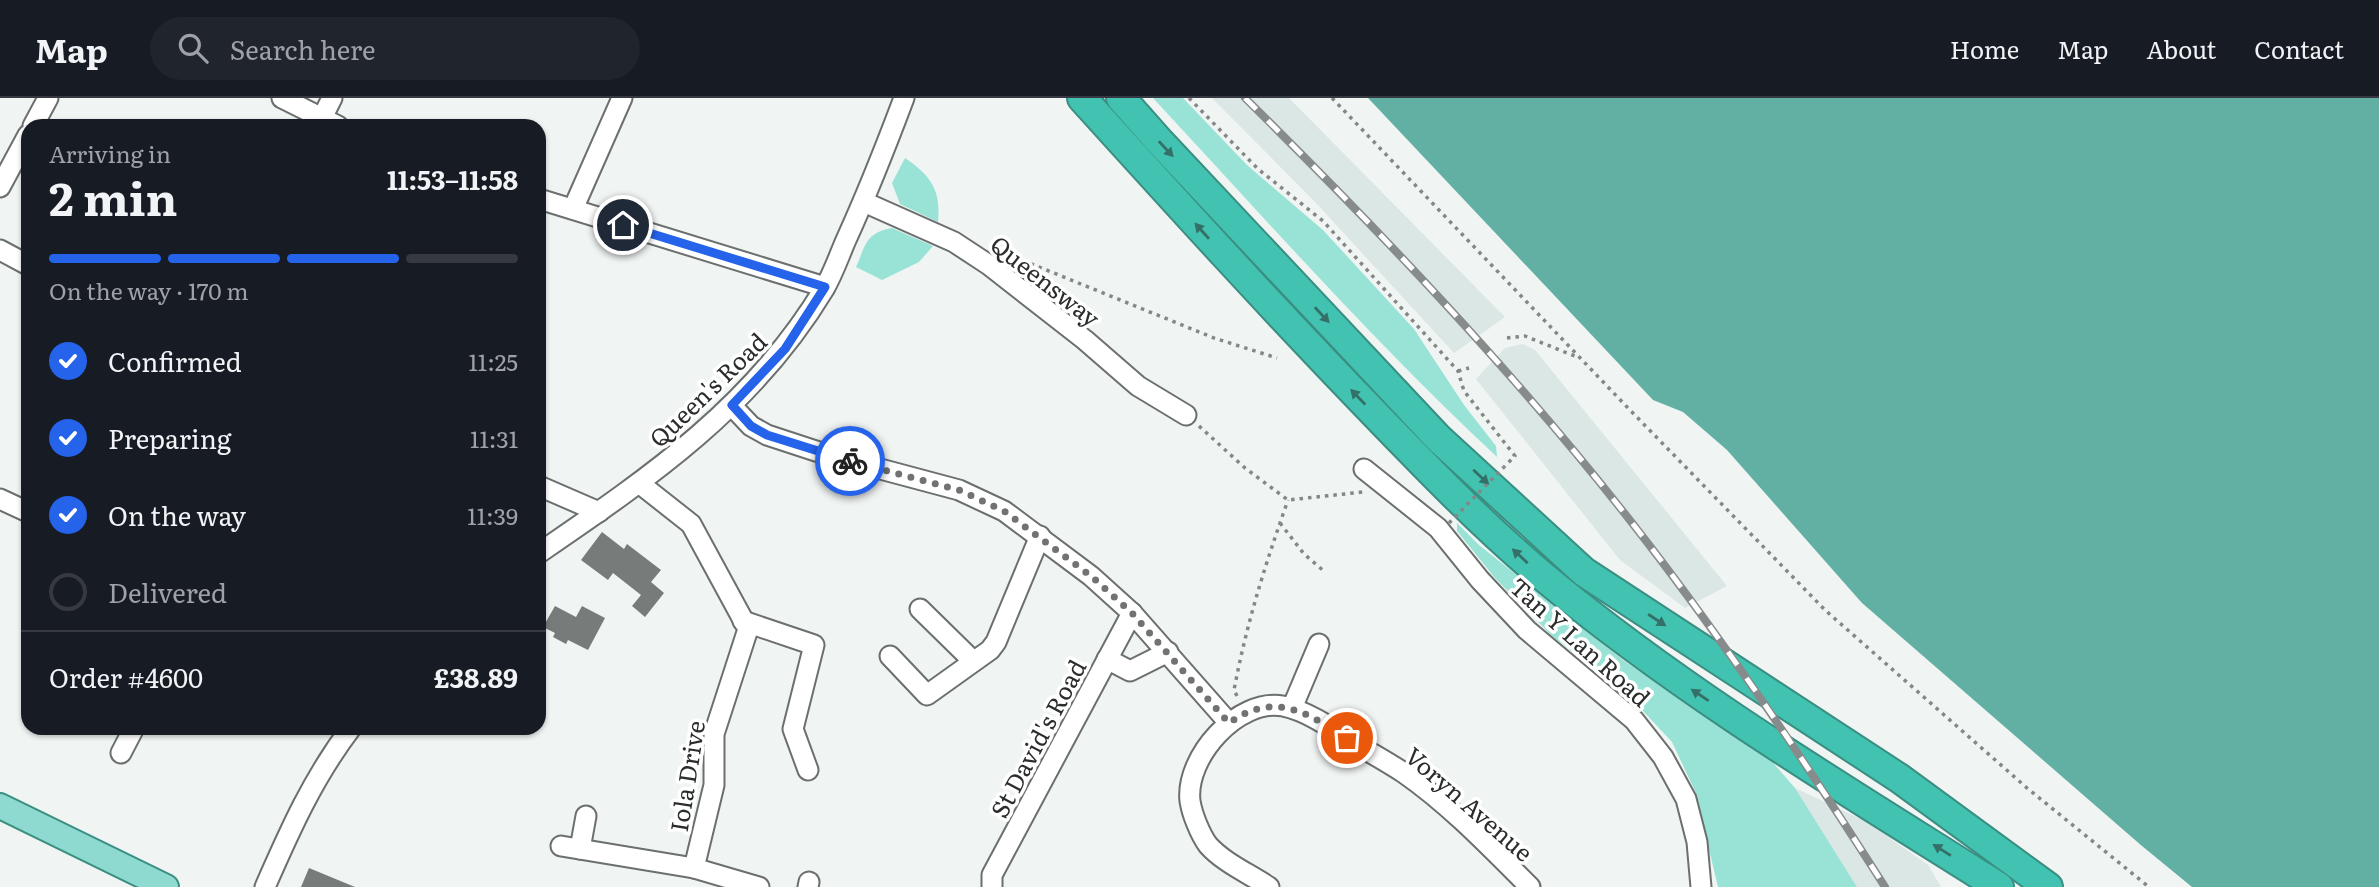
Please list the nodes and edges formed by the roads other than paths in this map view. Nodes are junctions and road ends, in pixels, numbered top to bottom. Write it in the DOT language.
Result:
graph roads {
  1 [pos="48,98"];
  2 [pos="282,98"];
  3 [pos="332,98"];
  4 [pos="622,98"];
  5 [pos="904,98"];
  6 [pos="1082,98"];
  7 [pos="1121,98"];
  8 [pos="37,119"];
  9 [pos="324,119"];
  10 [pos="330,119"];
  11 [pos="21,148"];
  12 [pos="0,187"];
  13 [pos="546,201"];
  14 [pos="864,202"];
  15 [pos="573,209"];
  16 [pos="0,250"];
  17 [pos="21,261"];
  18 [pos="825,287"];
  19 [pos="732,405"];
  20 [pos="1186,415"];
  21 [pos="1364,469"];
  22 [pos="639,483"];
  23 [pos="546,489"];
  24 [pos="0,499"];
  25 [pos="21,509"];
  26 [pos="598,512"];
  27 [pos="1040,536"];
  28 [pos="546,548"];
  29 [pos="920,610"];
  30 [pos="1132,613"];
  31 [pos="743,621"];
  32 [pos="1319,644"];
  33 [pos="1168,652"];
  34 [pos="890,656"];
  35 [pos="1107,659"];
  36 [pos="973,662"];
  37 [pos="1292,708"];
  38 [pos="1237,717"];
  39 [pos="130,735"];
  40 [pos="346,735"];
  41 [pos="121,753"];
  42 [pos="808,770"];
  43 [pos="0,806"];
  44 [pos="586,816"];
  45 [pos="694,868"];
  46 [pos="166,887"];
  47 [pos="265,887"];
  48 [pos="759,887"];
  49 [pos="992,887"];
  50 [pos="1269,887"];
  51 [pos="1530,887"];
  52 [pos="1701,887"];
  53 [pos="1999,887"];
  54 [pos="2048,887"];
  1 -- 8 [label="street"];
  2 -- 9 [label="street"];
  3 -- 10 [label="street"];
  4 -- 15 [label="street"];
  5 -- 14 [label="street, Queen's Road"];
  53 -- 6 [label="highway, one-way"];
  7 -- 54 [label="highway, one-way"];
  11 -- 12 [label="street"];
  13 -- 15 [label="street"];
  14 -- 18 [label="street, Queen's Road"];
  14 -- 20 [label="street, Queensway"];
  15 -- 18 [label="street"];
  16 -- 17 [label="street"];
  18 -- 19 [label="street, Queen's Road"];
  19 -- 22 [label="street, Queen's Road"];
  19 -- 27 [label="street"];
  21 -- 52 [label="street, Tan Y Lan Road"];
  22 -- 26 [label="street, Queen's Road"];
  22 -- 31 [label="street"];
  23 -- 26 [label="street"];
  24 -- 25 [label="street"];
  26 -- 28 [label="street, Queen's Road"];
  27 -- 30 [label="street"];
  27 -- 36 [label="street"];
  29 -- 36 [label="street"];
  30 -- 33 [label="street"];
  30 -- 35 [label="street, St David's Road"];
  31 -- 42 [label="street"];
  31 -- 45 [label="street, Iola Drive"];
  32 -- 37 [label="street"];
  33 -- 35 [label="street"];
  33 -- 38 [label="street"];
  34 -- 36 [label="street"];
  35 -- 49 [label="street, St David's Road"];
  37 -- 38 [label="street, Voryn Avenue"];
  37 -- 51 [label="street, Voryn Avenue"];
  38 -- 50 [label="street"];
  39 -- 41 [label="street"];
  40 -- 47 [label="street"];
  43 -- 46 [label="main road"];
  44 -- 45 [label="street"];
  45 -- 48 [label="street"];
}
